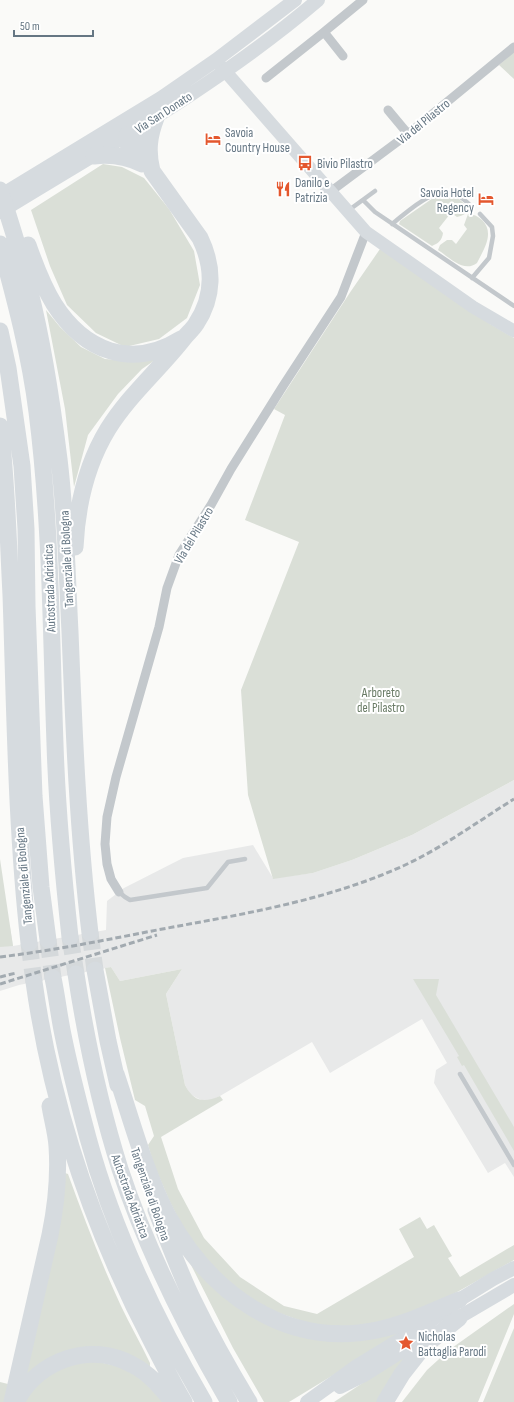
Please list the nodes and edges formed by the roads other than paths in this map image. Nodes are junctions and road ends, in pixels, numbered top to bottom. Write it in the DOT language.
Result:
graph roads {
  1 [pos="295,0"];
  2 [pos="318,0"];
  3 [pos="363,0"];
  4 [pos="324,32"];
  5 [pos="514,47"];
  6 [pos="344,56"];
  7 [pos="216,60"];
  8 [pos="225,71"];
  9 [pos="266,78"];
  10 [pos="388,110"];
  11 [pos="156,118"];
  12 [pos="123,129"];
  13 [pos="408,134"];
  14 [pos="94,156"];
  15 [pos="147,164"];
  16 [pos="42,178"];
  17 [pos="0,179"];
  18 [pos="0,190"];
  19 [pos="375,191"];
  20 [pos="330,192"];
  21 [pos="0,196"];
  22 [pos="363,200"];
  23 [pos="471,206"];
  24 [pos="348,211"];
  25 [pos="0,212"];
  26 [pos="480,214"];
  27 [pos="392,224"];
  28 [pos="366,232"];
  29 [pos="0,244"];
  30 [pos="472,278"];
  31 [pos="514,306"];
  32 [pos="514,331"];
  33 [pos="0,332"];
  34 [pos="186,336"];
  35 [pos="0,426"];
  36 [pos="70,635"];
  37 [pos="245,859"];
  38 [pos="119,892"];
  39 [pos="90,933"];
  40 [pos="70,936"];
  41 [pos="48,940"];
  42 [pos="29,943"];
  43 [pos="95,970"];
  44 [pos="76,974"];
  45 [pos="53,978"];
  46 [pos="116,1074"];
  47 [pos="460,1074"];
  48 [pos="514,1166"];
  49 [pos="514,1268"];
  50 [pos="514,1285"];
  51 [pos="460,1300"];
  52 [pos="459,1318"];
  53 [pos="12,1402"];
  54 [pos="15,1402"];
  55 [pos="173,1402"];
  56 [pos="184,1402"];
  57 [pos="204,1402"];
  58 [pos="229,1402"];
  59 [pos="249,1402"];
  60 [pos="307,1402"];
  61 [pos="311,1402"];
  62 [pos="385,1402"];
  1 -- 7 [label="main road, Via San Donato"];
  2 -- 8 [label="main road, Via San Donato"];
  3 -- 4 [label="street"];
  4 -- 6 [label="street"];
  4 -- 9 [label="street"];
  5 -- 13 [label="street, Via del Pilastro"];
  7 -- 8 [label="street"];
  7 -- 12 [label="main road, Via San Donato"];
  8 -- 11 [label="main road, Via San Donato"];
  8 -- 20 [label="street"];
  10 -- 13 [label="street"];
  11 -- 12 [label="main road, Via San Donato"];
  11 -- 15 [label="highway"];
  12 -- 14 [label="main road, Via San Donato"];
  12 -- 15 [label="highway"];
  12 -- 16 [label="main road, Via San Donato"];
  13 -- 20 [label="street, Via del Pilastro"];
  14 -- 15 [label="highway"];
  14 -- 16 [label="main road, Via San Donato"];
  15 -- 34 [label="highway"];
  16 -- 21 [label="main road, Via San Donato"];
  16 -- 25 [label="main road, Via San Donato"];
  17 -- 34 [label="highway"];
  18 -- 36 [label="highway, Tangenziale di Bologna"];
  19 -- 22 [label="lane"];
  20 -- 24 [label="street"];
  22 -- 24 [label="lane"];
  22 -- 27 [label="lane"];
  23 -- 27 [label="lane"];
  24 -- 28 [label="street"];
  26 -- 30 [label="lane"];
  27 -- 30 [label="lane"];
  28 -- 32 [label="street"];
  28 -- 38 [label="street, Via del Pilastro"];
  29 -- 40 [label="highway, Autostrada Adriatica"];
  30 -- 31 [label="lane"];
  33 -- 41 [label="highway, Autostrada Adriatica"];
  34 -- 36 [label="highway"];
  35 -- 42 [label="highway, Tangenziale di Bologna"];
  36 -- 39 [label="highway, Tangenziale di Bologna"];
  37 -- 38 [label="lane"];
  43 -- 46 [label="highway, Tangenziale di Bologna"];
  44 -- 58 [label="highway, Autostrada Adriatica"];
  45 -- 57 [label="highway, Autostrada Adriatica"];
  46 -- 51 [label="highway"];
  46 -- 59 [label="highway, Tangenziale di Bologna"];
  47 -- 48 [label="lane"];
  49 -- 51 [label="main road"];
  50 -- 52 [label="main road"];
  51 -- 60 [label="main road"];
  52 -- 61 [label="main road"];
  52 -- 62 [label="highway"];
  53 -- 56 [label="highway"];
  54 -- 55 [label="highway"];
}
